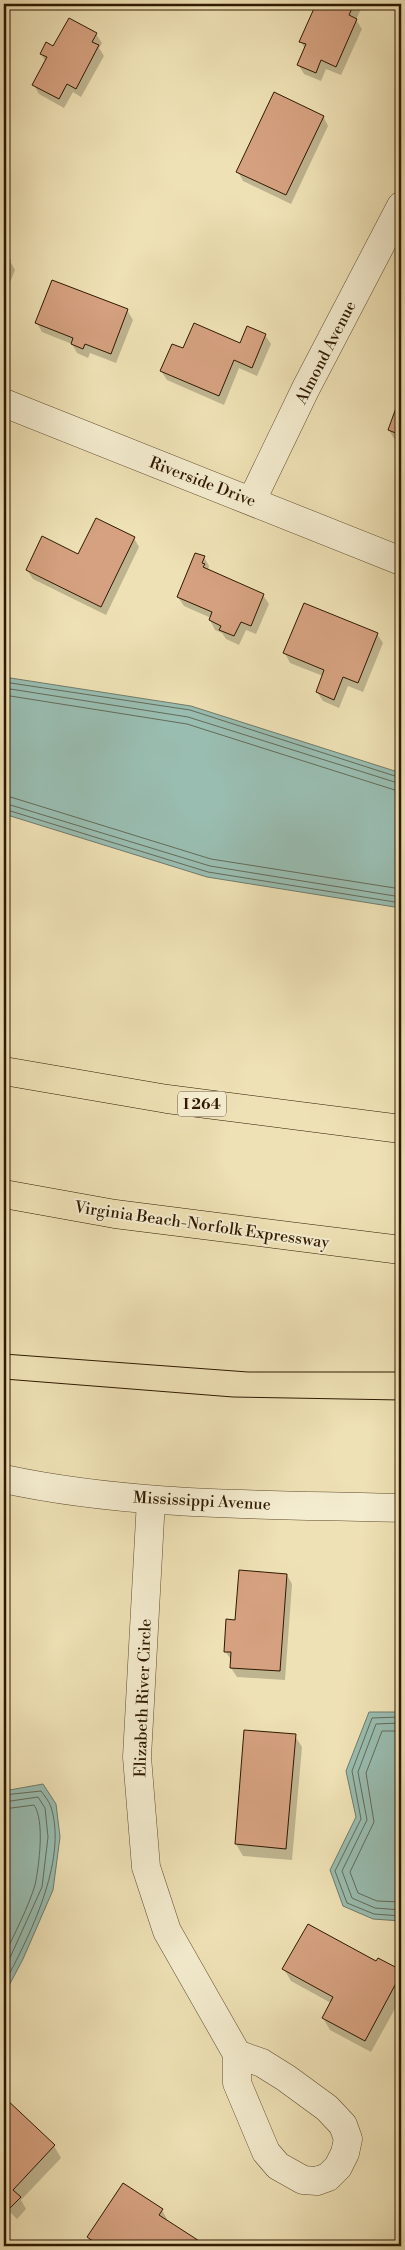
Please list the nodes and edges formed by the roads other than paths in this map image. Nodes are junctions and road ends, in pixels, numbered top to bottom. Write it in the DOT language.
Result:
graph roads {
  1 [pos="401,206"];
  2 [pos="4,403"];
  3 [pos="252,500"];
  4 [pos="401,560"];
  5 [pos="4,1071"];
  6 [pos="401,1129"];
  7 [pos="4,1194"];
  8 [pos="401,1250"];
  9 [pos="4,1479"];
  10 [pos="151,1500"];
  11 [pos="401,1508"];
  12 [pos="237,2054"];
  1 -- 3 [label="street, Almond Avenue"];
  2 -- 3 [label="street, Riverside Drive"];
  3 -- 4 [label="street, Riverside Drive"];
  5 -- 6 [label="highway, I 264"];
  7 -- 8 [label="highway, Virginia Beach-Norfolk Expressway"];
  9 -- 10 [label="street, Mississippi Avenue"];
  10 -- 11 [label="street, Mississippi Avenue"];
  10 -- 12 [label="street, Elizabeth River Circle"];
  12 -- 12 [label="street, Elizabeth River Circle"];
}
